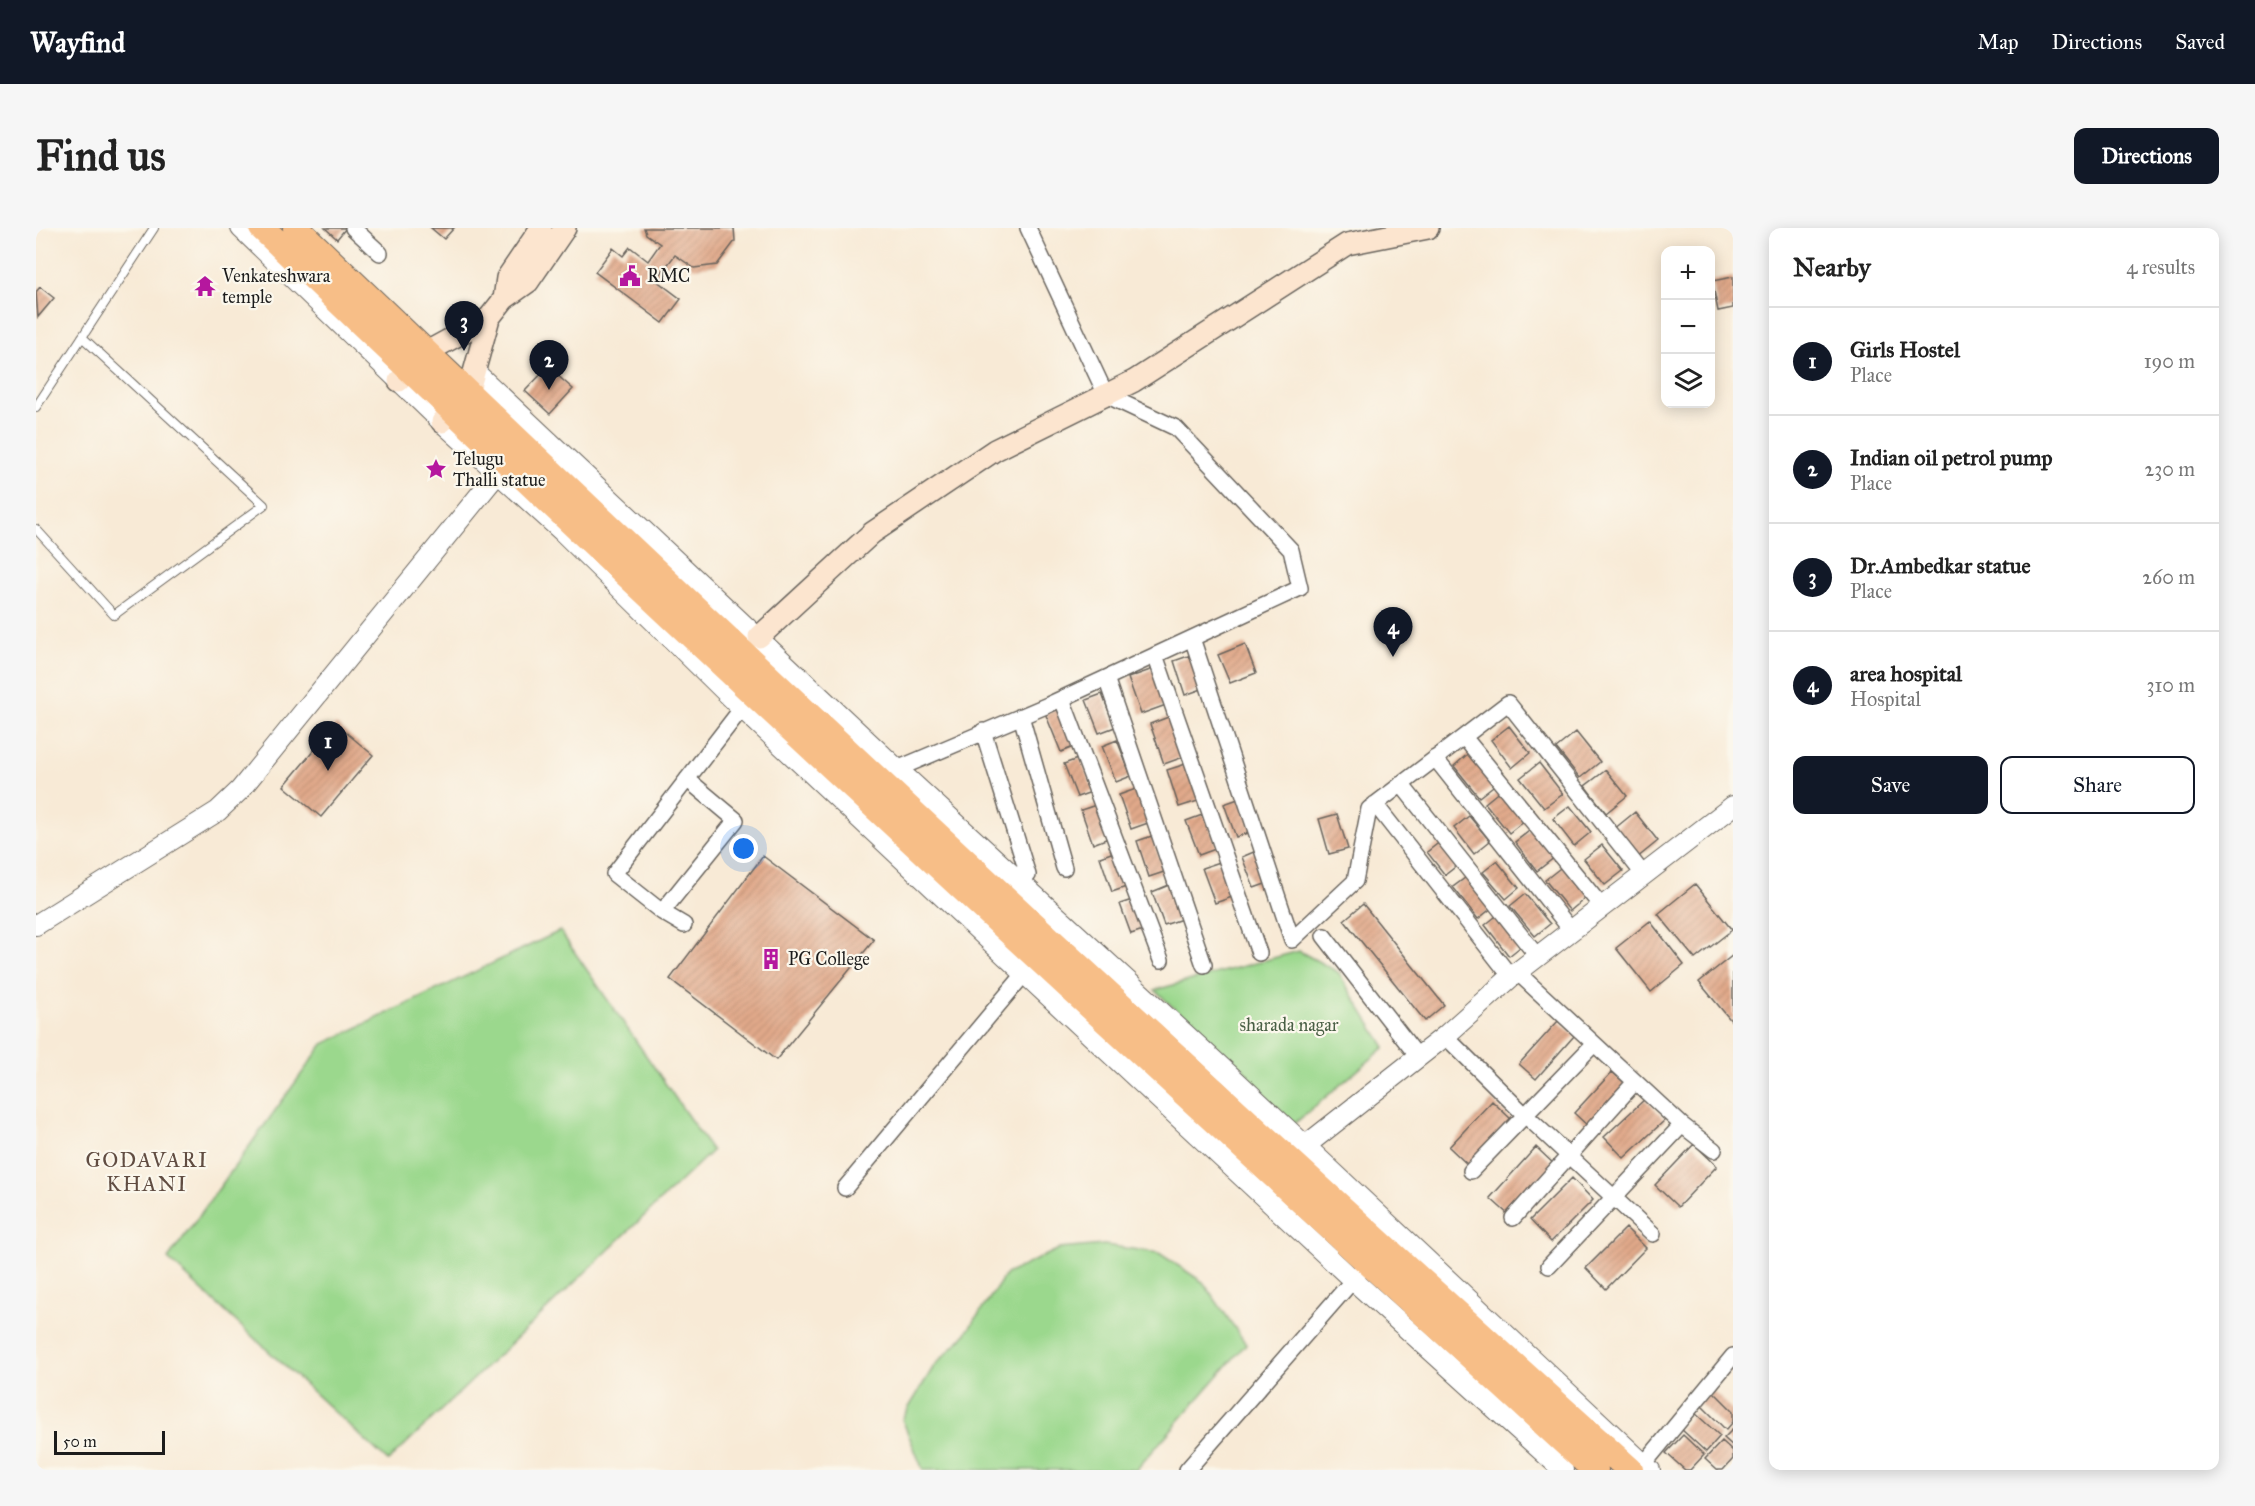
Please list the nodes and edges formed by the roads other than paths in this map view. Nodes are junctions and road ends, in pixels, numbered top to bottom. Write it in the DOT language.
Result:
graph roads {
  1 [pos="154,228"];
  2 [pos="242,228"];
  3 [pos="262,228"];
  4 [pos="296,228"];
  5 [pos="310,228"];
  6 [pos="353,228"];
  7 [pos="541,228"];
  8 [pos="565,228"];
  9 [pos="1028,228"];
  10 [pos="1428,228"];
  11 [pos="380,253"];
  12 [pos="504,299"];
  13 [pos="489,318"];
  14 [pos="82,337"];
  15 [pos="418,362"];
  16 [pos="1106,395"];
  17 [pos="459,400"];
  18 [pos="36,407"];
  19 [pos="502,467"];
  20 [pos="36,530"];
  21 [pos="691,618"];
  22 [pos="759,637"];
  23 [pos="1191,638"];
  24 [pos="715,640"];
  25 [pos="1155,656"];
  26 [pos="1106,678"];
  27 [pos="1062,699"];
  28 [pos="742,708"];
  29 [pos="1021,716"];
  30 [pos="983,731"];
  31 [pos="1464,736"];
  32 [pos="1435,758"];
  33 [pos="897,769"];
  34 [pos="687,778"];
  35 [pos="1401,784"];
  36 [pos="1375,804"];
  37 [pos="1733,806"];
  38 [pos="1064,868"];
  39 [pos="1644,875"];
  40 [pos="1022,883"];
  41 [pos="1602,907"];
  42 [pos="662,912"];
  43 [pos="36,925"];
  44 [pos="684,925"];
  45 [pos="1571,930"];
  46 [pos="1324,936"];
  47 [pos="1259,953"];
  48 [pos="1537,956"];
  49 [pos="1161,960"];
  50 [pos="1204,965"];
  51 [pos="1031,966"];
  52 [pos="1514,974"];
  53 [pos="1444,1036"];
  54 [pos="1594,1044"];
  55 [pos="1418,1057"];
  56 [pos="1635,1082"];
  57 [pos="1525,1115"];
  58 [pos="1682,1125"];
  59 [pos="1305,1146"];
  60 [pos="1714,1150"];
  61 [pos="1569,1156"];
  62 [pos="1471,1172"];
  63 [pos="845,1188"];
  64 [pos="1614,1197"];
  65 [pos="1513,1218"];
  66 [pos="1653,1234"];
  67 [pos="1417,1265"];
  68 [pos="1549,1266"];
  69 [pos="1361,1271"];
  70 [pos="1733,1356"];
  71 [pos="1641,1469"];
  72 [pos="1187,1470"];
  73 [pos="1563,1470"];
  74 [pos="1595,1470"];
  1 -- 14 [label="lane"];
  2 -- 15 [label="street"];
  3 -- 15 [label="highway"];
  4 -- 15 [label="highway"];
  5 -- 15 [label="street"];
  6 -- 11 [label="street"];
  7 -- 12 [label="main road"];
  8 -- 12 [label="main road"];
  9 -- 16 [label="street"];
  10 -- 16 [label="main road"];
  12 -- 13 [label="main road"];
  13 -- 15 [label="main road"];
  13 -- 17 [label="main road"];
  14 -- 18 [label="lane"];
  14 -- 20 [label="lane"];
  15 -- 17 [label="highway"];
  15 -- 17 [label="street"];
  16 -- 22 [label="main road"];
  16 -- 23 [label="street"];
  17 -- 19 [label="highway"];
  17 -- 21 [label="highway"];
  19 -- 21 [label="highway"];
  19 -- 43 [label="street"];
  21 -- 24 [label="highway"];
  21 -- 24 [label="street"];
  22 -- 24 [label="street"];
  22 -- 33 [label="street"];
  23 -- 25 [label="street"];
  23 -- 36 [label="street"];
  24 -- 28 [label="street"];
  24 -- 51 [label="highway"];
  24 -- 67 [label="highway"];
  25 -- 26 [label="street"];
  25 -- 47 [label="street"];
  26 -- 27 [label="street"];
  26 -- 50 [label="street"];
  27 -- 29 [label="street"];
  27 -- 49 [label="street"];
  28 -- 34 [label="street"];
  28 -- 51 [label="street"];
  29 -- 30 [label="street"];
  29 -- 38 [label="street"];
  30 -- 33 [label="street"];
  30 -- 40 [label="street"];
  31 -- 32 [label="street"];
  31 -- 39 [label="street"];
  31 -- 41 [label="street"];
  32 -- 35 [label="street"];
  32 -- 45 [label="street"];
  33 -- 40 [label="street"];
  34 -- 42 [label="street"];
  34 -- 42 [label="street"];
  35 -- 36 [label="street"];
  35 -- 48 [label="street"];
  36 -- 52 [label="street"];
  37 -- 39 [label="street"];
  39 -- 41 [label="street"];
  40 -- 59 [label="street"];
  41 -- 45 [label="street"];
  42 -- 44 [label="street"];
  45 -- 48 [label="street"];
  46 -- 55 [label="street"];
  48 -- 52 [label="street"];
  51 -- 63 [label="street"];
  51 -- 69 [label="highway"];
  52 -- 53 [label="street"];
  52 -- 54 [label="street"];
  53 -- 55 [label="street"];
  53 -- 57 [label="street"];
  54 -- 56 [label="street"];
  54 -- 57 [label="street"];
  55 -- 59 [label="street"];
  56 -- 58 [label="street"];
  56 -- 61 [label="street"];
  57 -- 61 [label="street"];
  57 -- 62 [label="street"];
  58 -- 60 [label="street"];
  58 -- 64 [label="street"];
  59 -- 67 [label="street"];
  61 -- 64 [label="street"];
  61 -- 65 [label="street"];
  64 -- 66 [label="street"];
  64 -- 68 [label="street"];
  67 -- 71 [label="highway"];
  69 -- 72 [label="street"];
  69 -- 73 [label="street"];
  69 -- 74 [label="highway"];
  70 -- 71 [label="street"];
}
